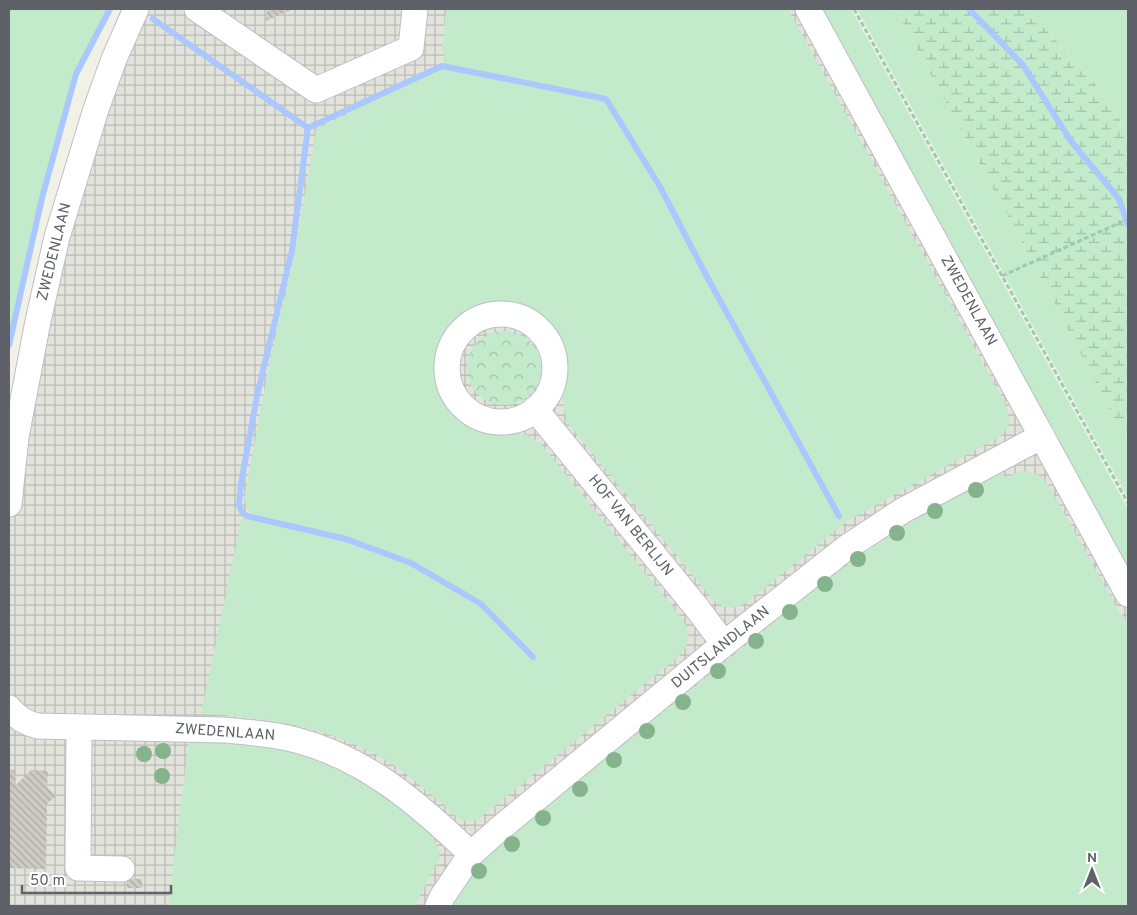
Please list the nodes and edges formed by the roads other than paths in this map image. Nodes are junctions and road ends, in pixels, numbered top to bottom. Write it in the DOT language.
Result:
graph roads {
  1 [pos="136,9"];
  2 [pos="198,9"];
  3 [pos="415,9"];
  4 [pos="808,9"];
  5 [pos="535,409"];
  6 [pos="1042,436"];
  7 [pos="9,504"];
  8 [pos="1128,594"];
  9 [pos="724,644"];
  10 [pos="9,708"];
  11 [pos="79,728"];
  12 [pos="471,854"];
  13 [pos="122,869"];
  14 [pos="438,906"];
  1 -- 7 [label="street, ZWEDENLAAN"];
  2 -- 3 [label="street"];
  4 -- 6 [label="street, ZWEDENLAAN"];
  5 -- 5 [label="street"];
  5 -- 9 [label="street, HOF VAN BERLIJN"];
  6 -- 8 [label="street, ZWEDENLAAN"];
  6 -- 9 [label="street, DUITSLANDLAAN"];
  9 -- 12 [label="street, DUITSLANDLAAN"];
  10 -- 11 [label="street, ZWEDENLAAN"];
  11 -- 12 [label="street, ZWEDENLAAN"];
  11 -- 13 [label="street"];
  12 -- 14 [label="street, DUITSLANDLAAN"];
}
